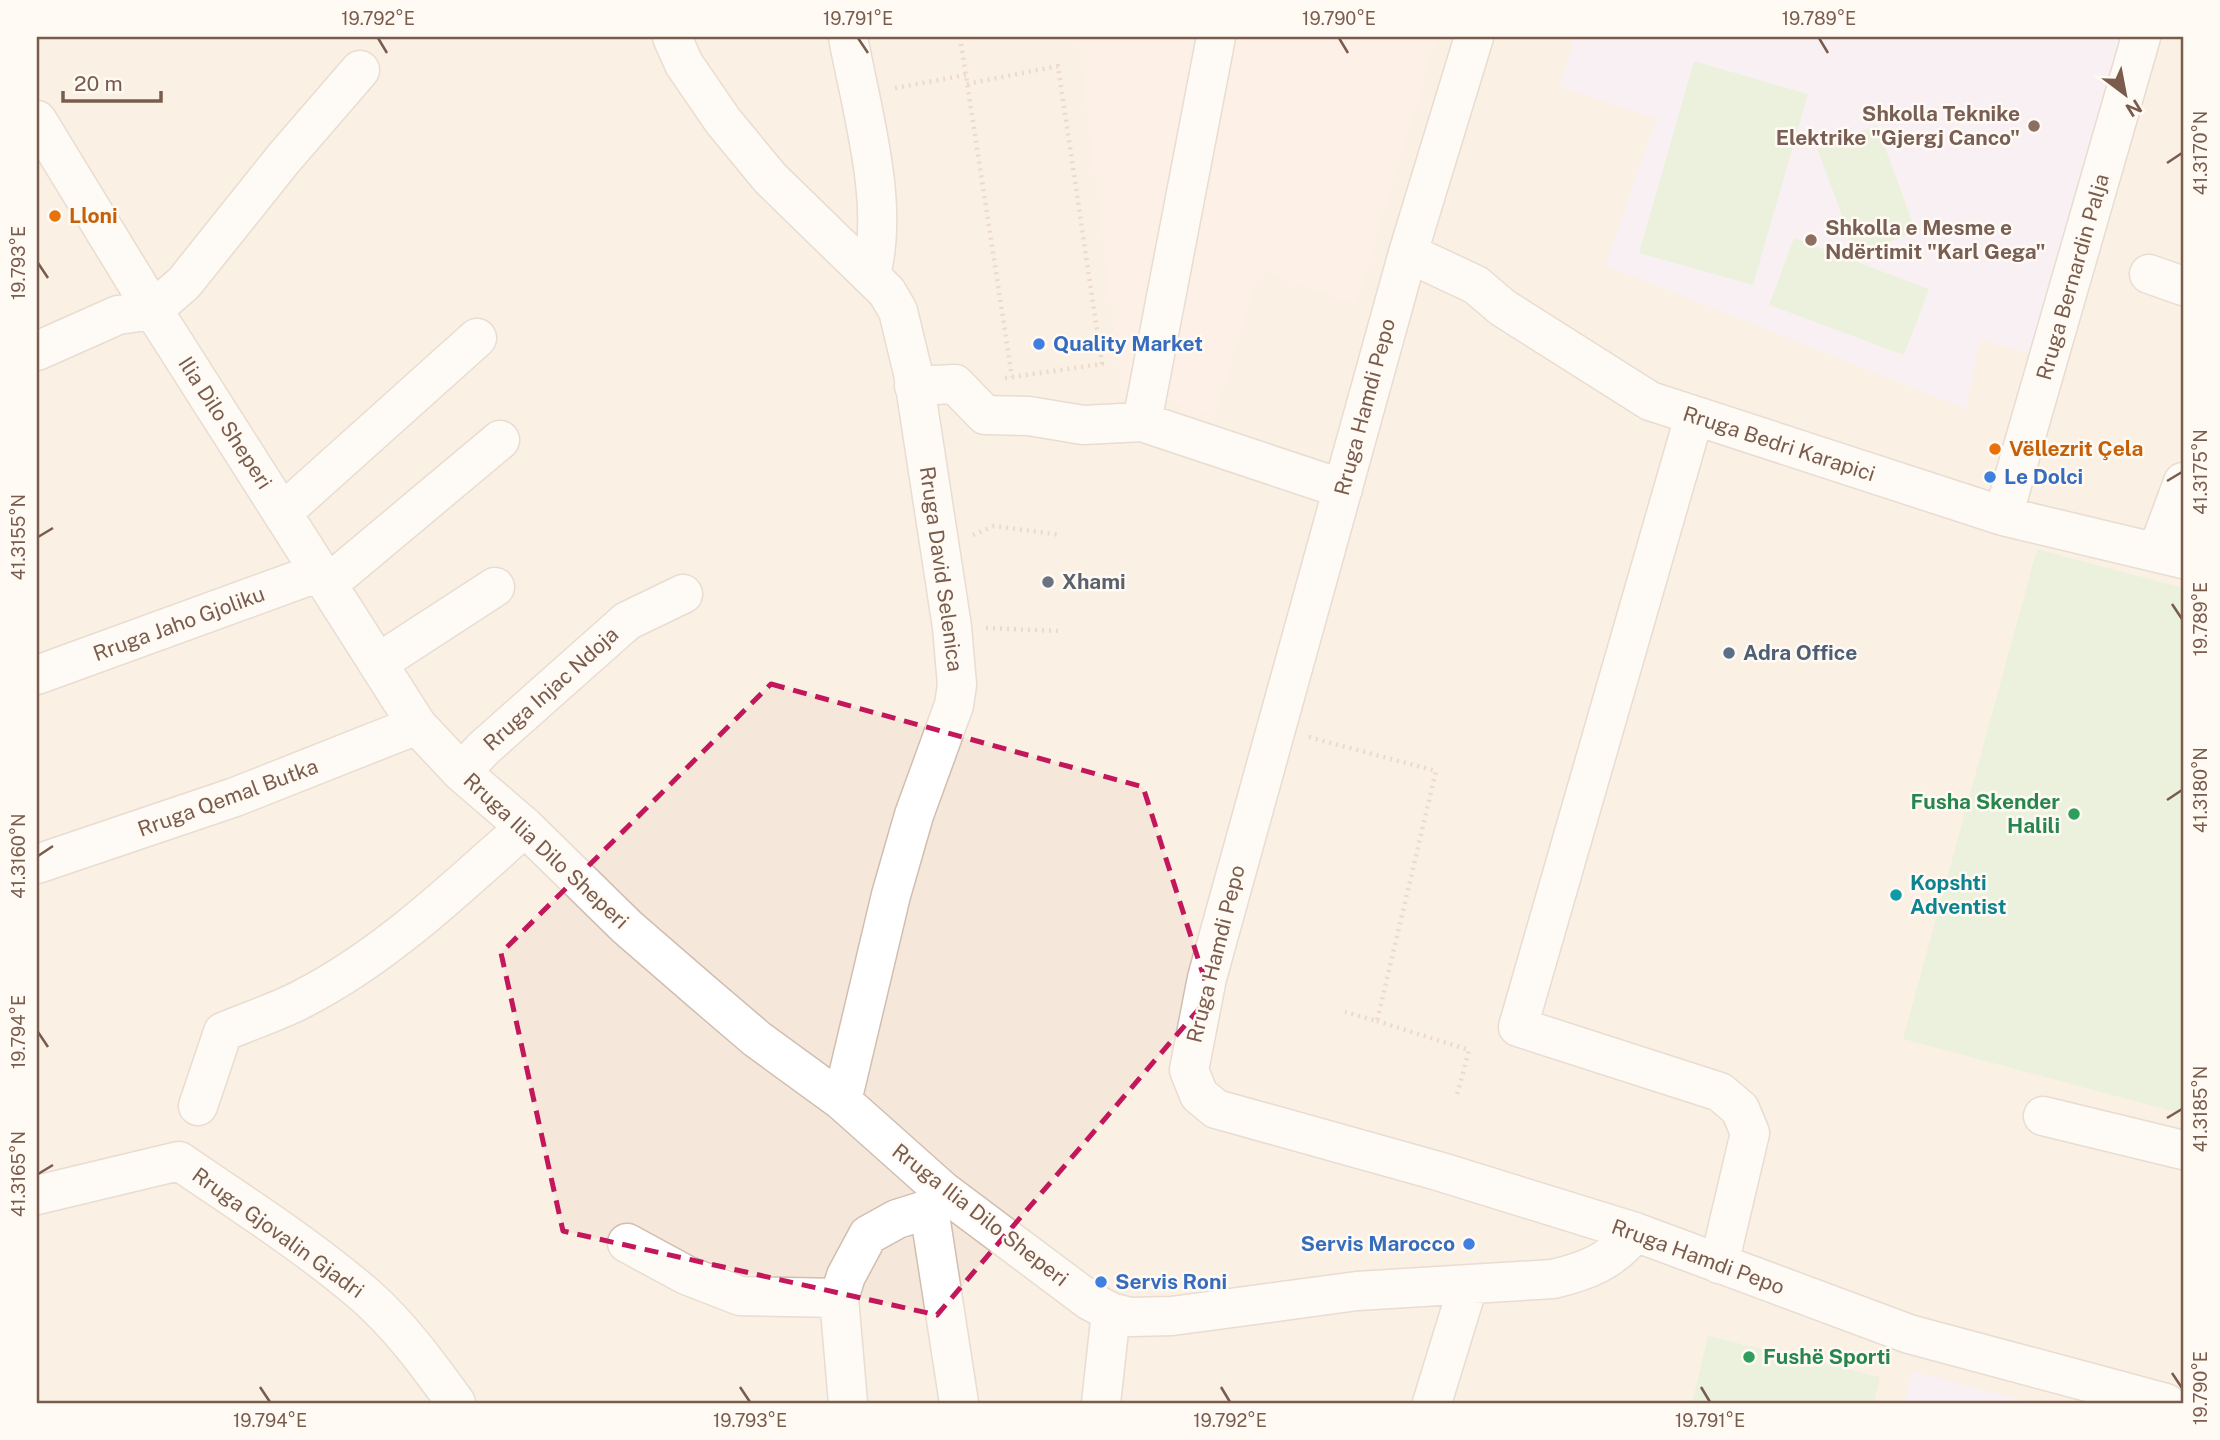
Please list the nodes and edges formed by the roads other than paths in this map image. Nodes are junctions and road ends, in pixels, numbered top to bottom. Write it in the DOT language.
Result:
graph roads {
  1 [pos="673,37"];
  2 [pos="848,37"];
  3 [pos="1216,37"];
  4 [pos="1474,37"];
  5 [pos="2141,37"];
  6 [pos="360,70"];
  7 [pos="37,121"];
  8 [pos="1408,253"];
  9 [pos="871,274"];
  10 [pos="153,310"];
  11 [pos="477,338"];
  12 [pos="37,351"];
  13 [pos="914,386"];
  14 [pos="1694,417"];
  15 [pos="1142,422"];
  16 [pos="499,440"];
  17 [pos="2183,482"];
  18 [pos="1343,489"];
  19 [pos="282,513"];
  20 [pos="2003,516"];
  21 [pos="2170,555"];
  22 [pos="324,578"];
  23 [pos="495,587"];
  24 [pos="683,594"];
  25 [pos="378,663"];
  26 [pos="37,675"];
  27 [pos="417,725"];
  28 [pos="461,772"];
  29 [pos="525,827"];
  30 [pos="37,864"];
  31 [pos="842,1101"];
  32 [pos="198,1107"];
  33 [pos="2043,1115"];
  34 [pos="2183,1150"];
  35 [pos="37,1195"];
  36 [pos="936,1200"];
  37 [pos="1635,1232"];
  38 [pos="627,1243"];
  39 [pos="1719,1264"];
  40 [pos="1468,1286"];
  41 [pos="839,1298"];
  42 [pos="1111,1312"];
  43 [pos="456,1403"];
  44 [pos="848,1403"];
  45 [pos="959,1403"];
  46 [pos="1101,1403"];
  47 [pos="1432,1403"];
  48 [pos="2166,1403"];
  1 -- 9 [label="street, Rruga David Selenica"];
  2 -- 9 [label="street"];
  3 -- 15 [label="street"];
  4 -- 8 [label="street, Rruga Hamdi Pepo"];
  5 -- 20 [label="street, Rruga Bernardin Palja"];
  6 -- 10 [label="street"];
  7 -- 10 [label="street, Ilia Dilo Sheperi"];
  8 -- 14 [label="street, Rruga Bedri Karapici"];
  8 -- 18 [label="street, Rruga Hamdi Pepo"];
  9 -- 13 [label="street, Rruga David Selenica"];
  10 -- 12 [label="street"];
  10 -- 19 [label="street, Ilia Dilo Sheperi"];
  11 -- 19 [label="street"];
  13 -- 15 [label="street"];
  13 -- 31 [label="street, Rruga David Selenica"];
  14 -- 20 [label="street, Rruga Bedri Karapici"];
  14 -- 39 [label="street"];
  15 -- 18 [label="street"];
  16 -- 22 [label="street"];
  17 -- 21 [label="street"];
  18 -- 37 [label="street, Rruga Hamdi Pepo"];
  19 -- 22 [label="street, Ilia Dilo Sheperi"];
  20 -- 21 [label="street, Rruga Bedri Karapici"];
  22 -- 25 [label="street, Ilia Dilo Sheperi"];
  22 -- 26 [label="street, Rruga Jaho Gjoliku"];
  23 -- 25 [label="street"];
  24 -- 28 [label="street, Rruga Injac Ndoja"];
  25 -- 27 [label="street, Ilia Dilo Sheperi"];
  27 -- 28 [label="street, Rruga Ilia Dilo Sheperi"];
  27 -- 30 [label="street, Rruga Qemal Butka"];
  28 -- 29 [label="street, Rruga Ilia Dilo Sheperi"];
  29 -- 31 [label="street, Rruga Ilia Dilo Sheperi"];
  29 -- 32 [label="street"];
  31 -- 36 [label="street, Rruga Ilia Dilo Sheperi"];
  33 -- 34 [label="street"];
  35 -- 43 [label="street, Rruga Gjovalin Gjadri"];
  36 -- 41 [label="street"];
  36 -- 42 [label="street, Rruga Ilia Dilo Sheperi"];
  36 -- 45 [label="street"];
  37 -- 39 [label="street, Rruga Hamdi Pepo"];
  37 -- 40 [label="street, Rruga Ilia Dilo Sheperi"];
  38 -- 41 [label="street"];
  39 -- 48 [label="street, Rruga Hamdi Pepo"];
  40 -- 42 [label="street, Rruga Ilia Dilo Sheperi"];
  40 -- 47 [label="street"];
  41 -- 44 [label="street"];
  42 -- 46 [label="street"];
}
